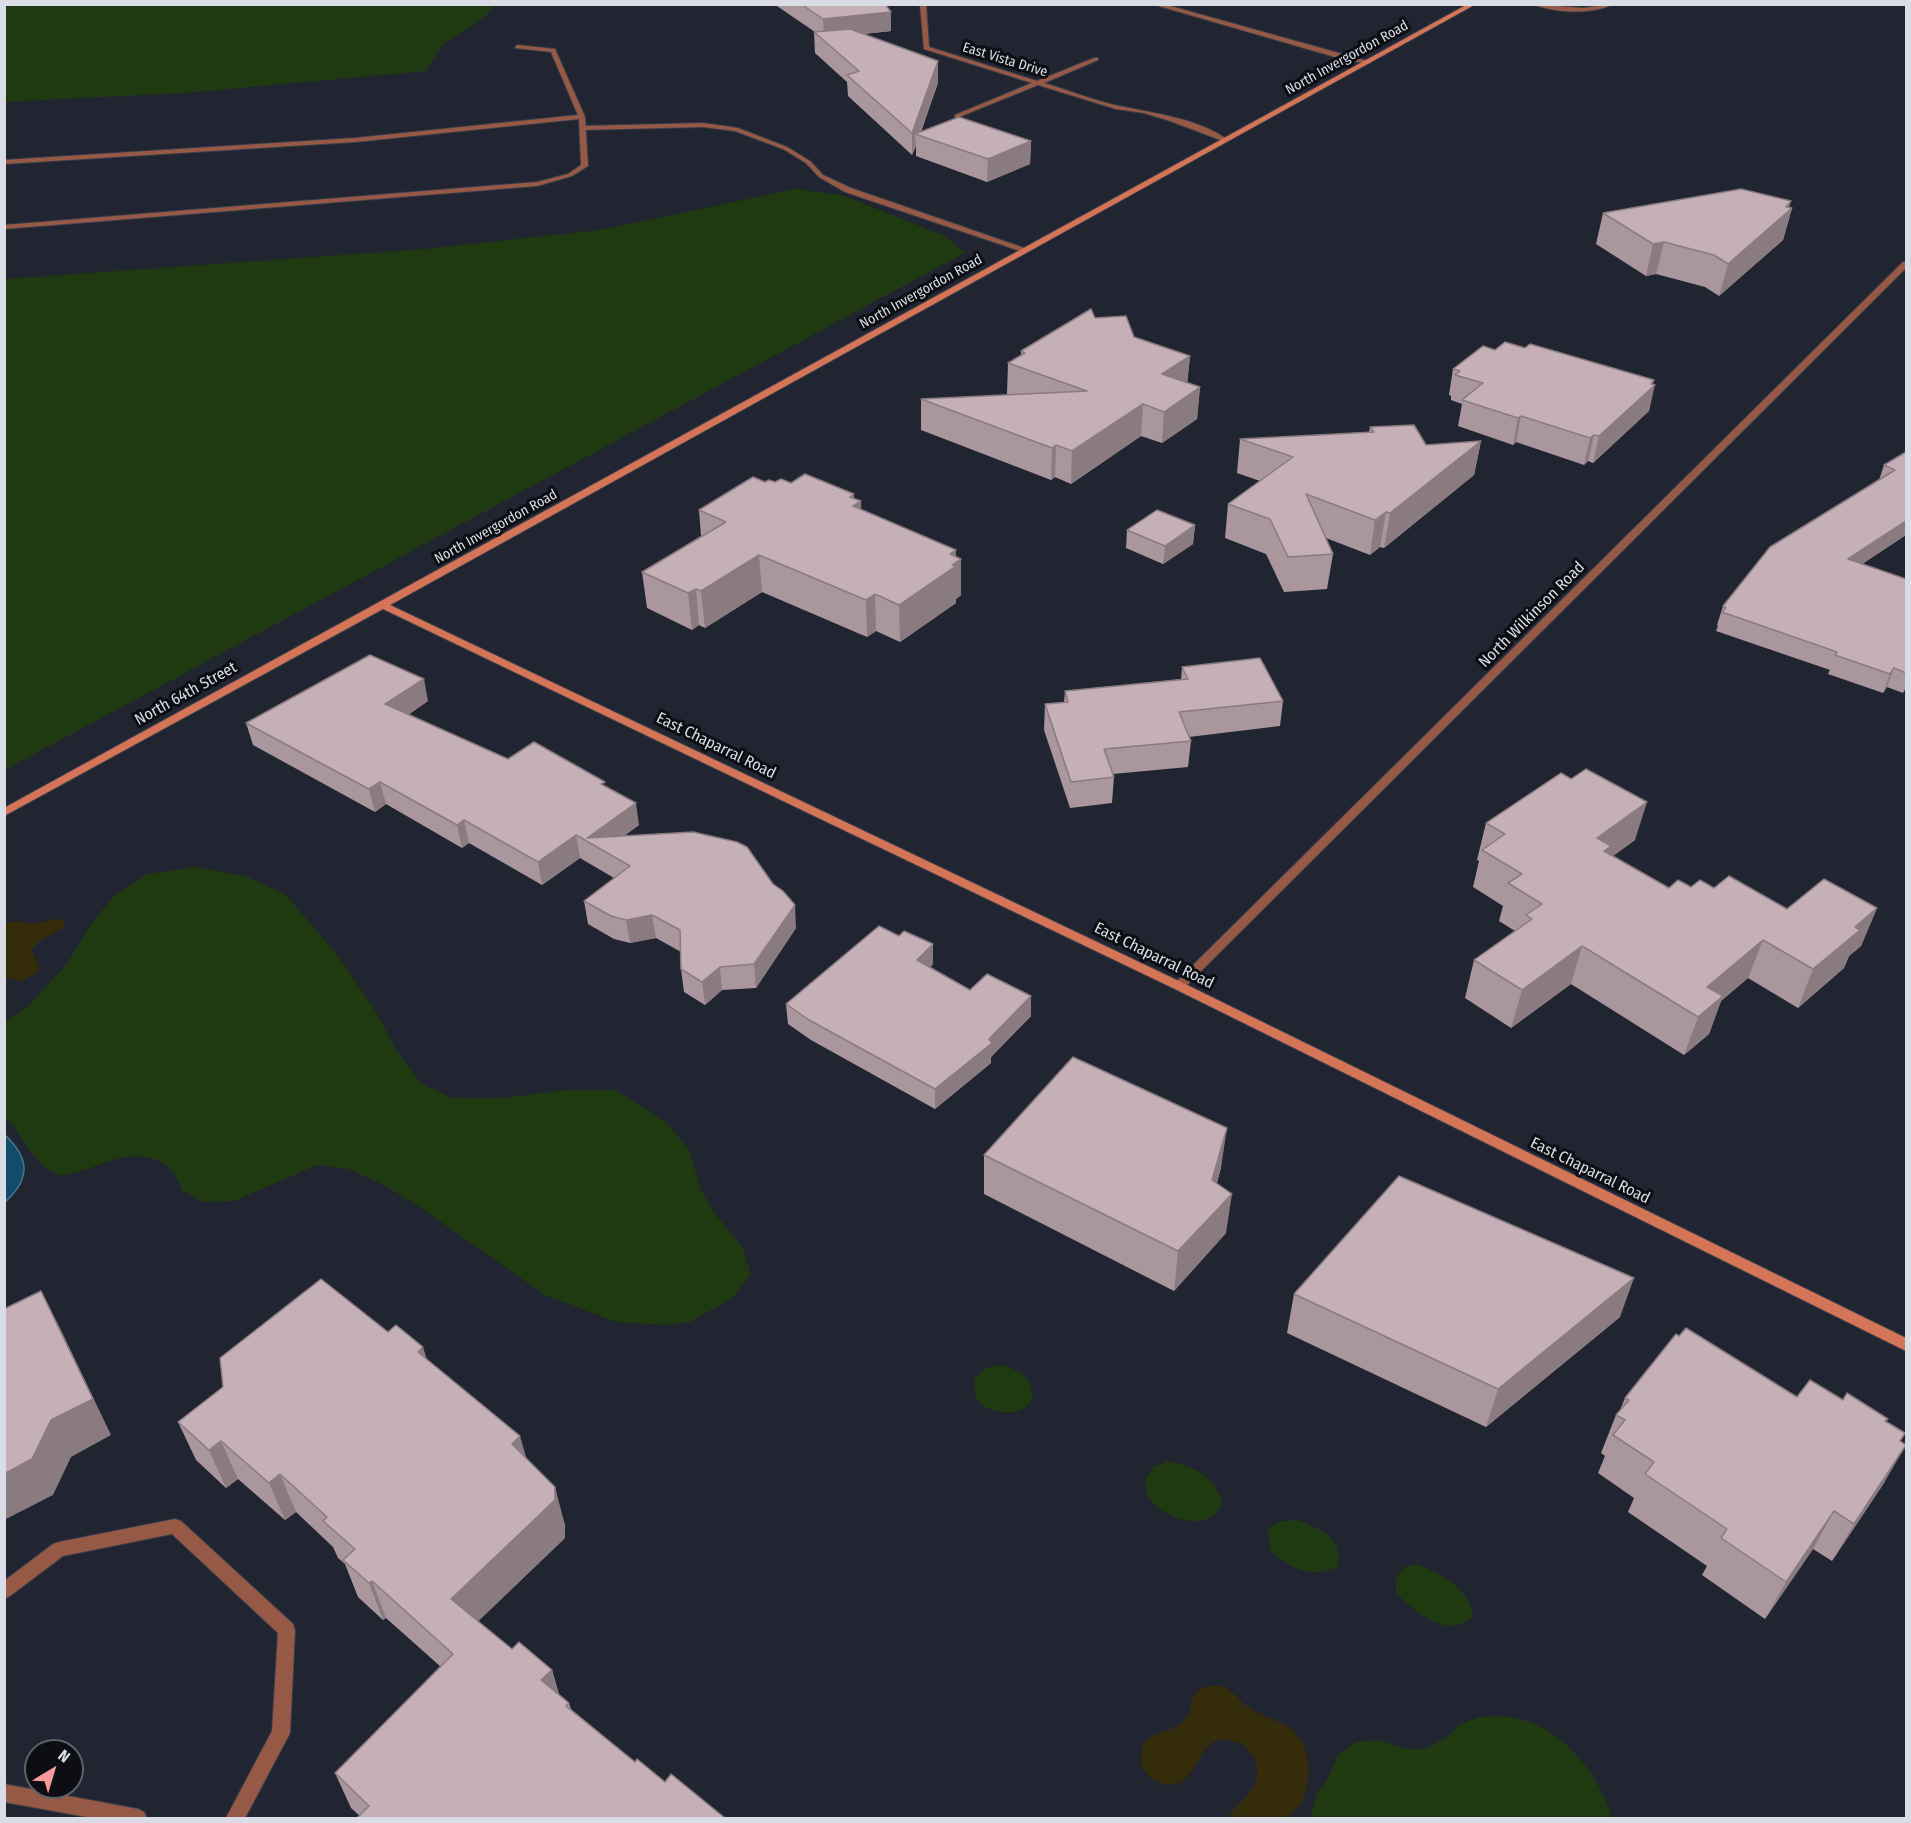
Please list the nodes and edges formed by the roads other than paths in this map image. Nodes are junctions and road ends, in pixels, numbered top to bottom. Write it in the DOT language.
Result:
graph roads {
  1 [pos="923,4"];
  2 [pos="1192,4"];
  3 [pos="1473,4"];
  4 [pos="1535,4"];
  5 [pos="1611,4"];
  6 [pos="1160,5"];
  7 [pos="1179,11"];
  8 [pos="517,47"];
  9 [pos="1096,59"];
  10 [pos="1368,62"];
  11 [pos="1038,83"];
  12 [pos="1118,108"];
  13 [pos="957,116"];
  14 [pos="582,117"];
  15 [pos="1139,119"];
  16 [pos="583,128"];
  17 [pos="1184,133"];
  18 [pos="1225,140"];
  19 [pos="4,162"];
  20 [pos="4,227"];
  21 [pos="1026,250"];
  22 [pos="1906,264"];
  23 [pos="383,605"];
  24 [pos="4,813"];
  25 [pos="1179,986"];
  26 [pos="1906,1346"];
  27 [pos="4,1591"];
  28 [pos="4,1793"];
  29 [pos="138,1818"];
  30 [pos="235,1818"];
  1 -- 11 [label="street, East Vista Drive"];
  2 -- 7 [label="street"];
  3 -- 10 [label="street, North Invergordon Road"];
  4 -- 5 [label="street"];
  6 -- 7 [label="street"];
  7 -- 10 [label="street"];
  8 -- 14 [label="street"];
  9 -- 11 [label="street"];
  10 -- 18 [label="street, North Invergordon Road"];
  11 -- 12 [label="street, East Vista Drive"];
  11 -- 13 [label="street"];
  12 -- 15 [label="street, East Vista Drive"];
  12 -- 18 [label="street, East Vista Drive"];
  14 -- 16 [label="street"];
  14 -- 19 [label="street"];
  16 -- 20 [label="street"];
  16 -- 21 [label="street"];
  17 -- 18 [label="street"];
  18 -- 21 [label="street, North Invergordon Road"];
  21 -- 23 [label="street, North Invergordon Road"];
  22 -- 25 [label="street, North Wilkinson Road"];
  23 -- 24 [label="street, North 64th Street"];
  23 -- 25 [label="street, East Chaparral Road"];
  25 -- 26 [label="street, East Chaparral Road"];
  27 -- 30 [label="street"];
  28 -- 29 [label="street"];
}
